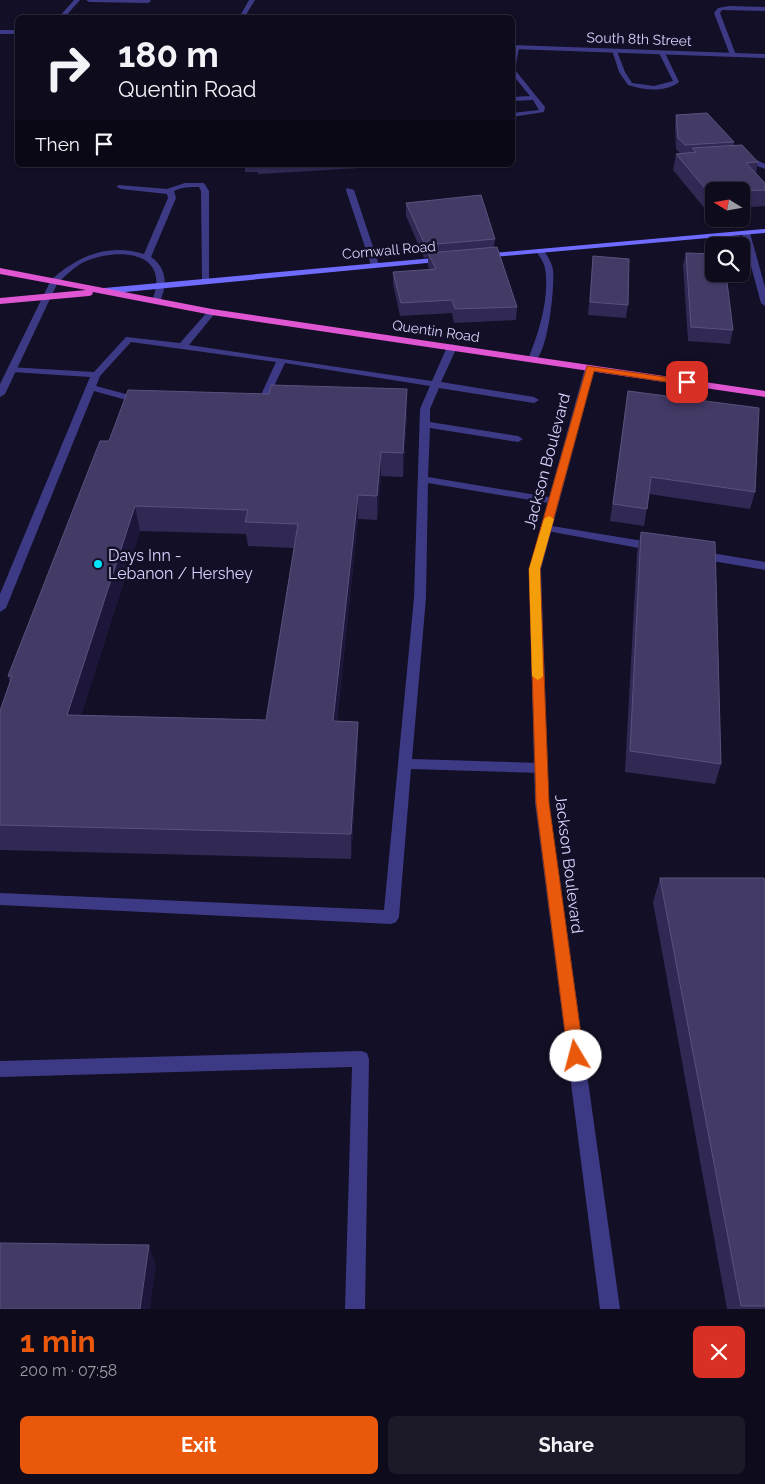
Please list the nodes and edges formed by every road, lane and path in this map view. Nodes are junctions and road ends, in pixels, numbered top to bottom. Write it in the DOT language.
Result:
graph roads {
  1 [pos="77,0"];
  2 [pos="89,0"];
  3 [pos="252,0"];
  4 [pos="148,2"];
  5 [pos="765,8"];
  6 [pos="63,15"];
  7 [pos="244,15"];
  8 [pos="0,32"];
  9 [pos="15,32"];
  10 [pos="515,48"];
  11 [pos="614,51"];
  12 [pos="662,53"];
  13 [pos="733,55"];
  14 [pos="765,56"];
  15 [pos="515,74"];
  16 [pos="535,98"];
  17 [pos="515,99"];
  18 [pos="515,115"];
  19 [pos="765,156"];
  20 [pos="736,157"];
  21 [pos="753,160"];
  22 [pos="765,167"];
  23 [pos="121,187"];
  24 [pos="350,190"];
  25 [pos="168,191"];
  26 [pos="765,231"];
  27 [pos="746,233"];
  28 [pos="540,251"];
  29 [pos="147,257"];
  30 [pos="472,257"];
  31 [pos="453,258"];
  32 [pos="375,265"];
  33 [pos="0,271"];
  34 [pos="206,281"];
  35 [pos="54,282"];
  36 [pos="161,286"];
  37 [pos="104,291"];
  38 [pos="47,297"];
  39 [pos="0,301"];
  40 [pos="156,301"];
  41 [pos="765,303"];
  42 [pos="212,312"];
  43 [pos="183,346"];
  44 [pos="452,348"];
  45 [pos="282,360"];
  46 [pos="533,360"];
  47 [pos="590,368"];
  48 [pos="12,369"];
  49 [pos="96,375"];
  50 [pos="436,385"];
  51 [pos="90,387"];
  52 [pos="0,394"];
  53 [pos="765,394"];
  54 [pos="534,400"];
  55 [pos="151,404"];
  56 [pos="242,409"];
  57 [pos="425,424"];
  58 [pos="518,440"];
  59 [pos="423,479"];
  60 [pos="554,500"];
  61 [pos="546,528"];
  62 [pos="670,550"];
  63 [pos="689,553"];
  64 [pos="765,566"];
  65 [pos="0,608"];
  66 [pos="405,764"];
  67 [pos="540,768"];
  68 [pos="0,899"];
  69 [pos="0,1069"];
  70 [pos="355,1309"];
  71 [pos="610,1309"];
  1 -- 6 [label="street"];
  2 -- 4 [label="street"];
  3 -- 7 [label="street"];
  5 -- 13 [label="street"];
  8 -- 9 [label="street"];
  10 -- 11 [label="street, South 8th Street"];
  11 -- 12 [label="street, South 8th Street"];
  11 -- 12 [label="street"];
  12 -- 13 [label="street, South 8th Street"];
  13 -- 14 [label="street, South 8th Street"];
  15 -- 16 [label="street"];
  16 -- 17 [label="street"];
  16 -- 18 [label="street"];
  19 -- 21 [label="street"];
  20 -- 21 [label="street"];
  21 -- 22 [label="street"];
  23 -- 25 [label="street"];
  24 -- 32 [label="street"];
  25 -- 29 [label="street"];
  25 -- 34 [label="street"];
  26 -- 27 [label="main road"];
  27 -- 28 [label="main road"];
  27 -- 41 [label="street"];
  28 -- 30 [label="main road"];
  28 -- 46 [label="street"];
  29 -- 35 [label="street"];
  29 -- 36 [label="street"];
  31 -- 32 [label="main road, Cornwall Road"];
  32 -- 34 [label="main road, Cornwall Road"];
  33 -- 35 [label="highway, Quentin Road"];
  34 -- 36 [label="main road, Cornwall Road"];
  35 -- 37 [label="highway, Quentin Road"];
  35 -- 38 [label="street"];
  36 -- 37 [label="main road, Cornwall Road"];
  36 -- 40 [label="street"];
  37 -- 38 [label="highway"];
  37 -- 40 [label="highway, Quentin Road"];
  38 -- 39 [label="highway"];
  38 -- 48 [label="street"];
  40 -- 42 [label="highway, Quentin Road"];
  42 -- 43 [label="street"];
  42 -- 44 [label="highway, Quentin Road"];
  43 -- 45 [label="street"];
  43 -- 49 [label="street"];
  44 -- 46 [label="highway, Quentin Road"];
  44 -- 50 [label="street"];
  45 -- 50 [label="street"];
  45 -- 56 [label="street"];
  46 -- 47 [label="highway, Quentin Road"];
  47 -- 53 [label="highway, Quentin Road"];
  47 -- 60 [label="street, Jackson Boulevard"];
  48 -- 49 [label="street"];
  48 -- 52 [label="street"];
  49 -- 51 [label="street"];
  50 -- 54 [label="street"];
  50 -- 57 [label="street"];
  51 -- 55 [label="street"];
  51 -- 65 [label="street"];
  57 -- 58 [label="street"];
  57 -- 59 [label="street"];
  59 -- 60 [label="street"];
  59 -- 66 [label="street"];
  60 -- 61 [label="street, Jackson Boulevard"];
  61 -- 62 [label="street"];
  61 -- 67 [label="street, Jackson Boulevard"];
  63 -- 64 [label="street"];
  66 -- 67 [label="street"];
  66 -- 68 [label="street"];
  67 -- 71 [label="street, Jackson Boulevard"];
  69 -- 70 [label="street"];
}
